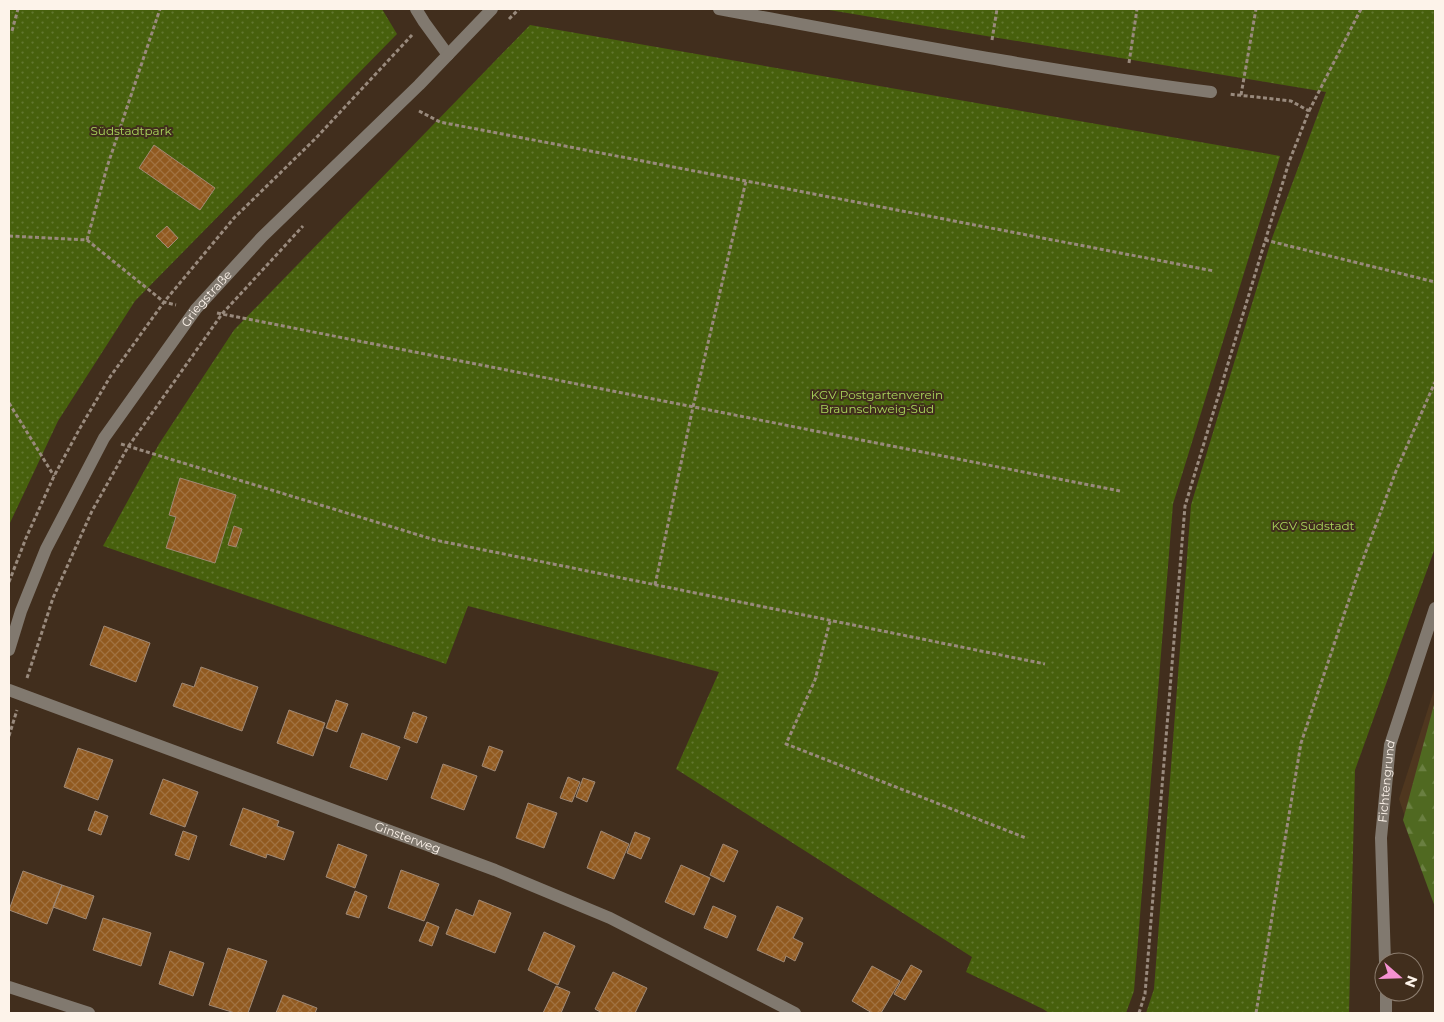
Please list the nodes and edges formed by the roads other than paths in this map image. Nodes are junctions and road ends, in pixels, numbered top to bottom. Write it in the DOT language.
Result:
graph roads {
  1 [pos="416,9"];
  2 [pos="492,9"];
  3 [pos="720,9"];
  4 [pos="448,54"];
  5 [pos="1211,92"];
  6 [pos="1435,608"];
  7 [pos="9,650"];
  8 [pos="9,690"];
  9 [pos="1385,952"];
  10 [pos="9,987"];
  11 [pos="89,1013"];
  12 [pos="794,1013"];
  1 -- 4 [label="street"];
  2 -- 4 [label="street, Griegstraße"];
  3 -- 5 [label="street"];
  4 -- 7 [label="street, Griegstraße"];
  6 -- 9 [label="street, Fichtengrund"];
  8 -- 12 [label="street, Ginsterweg"];
  10 -- 11 [label="street"];
}
